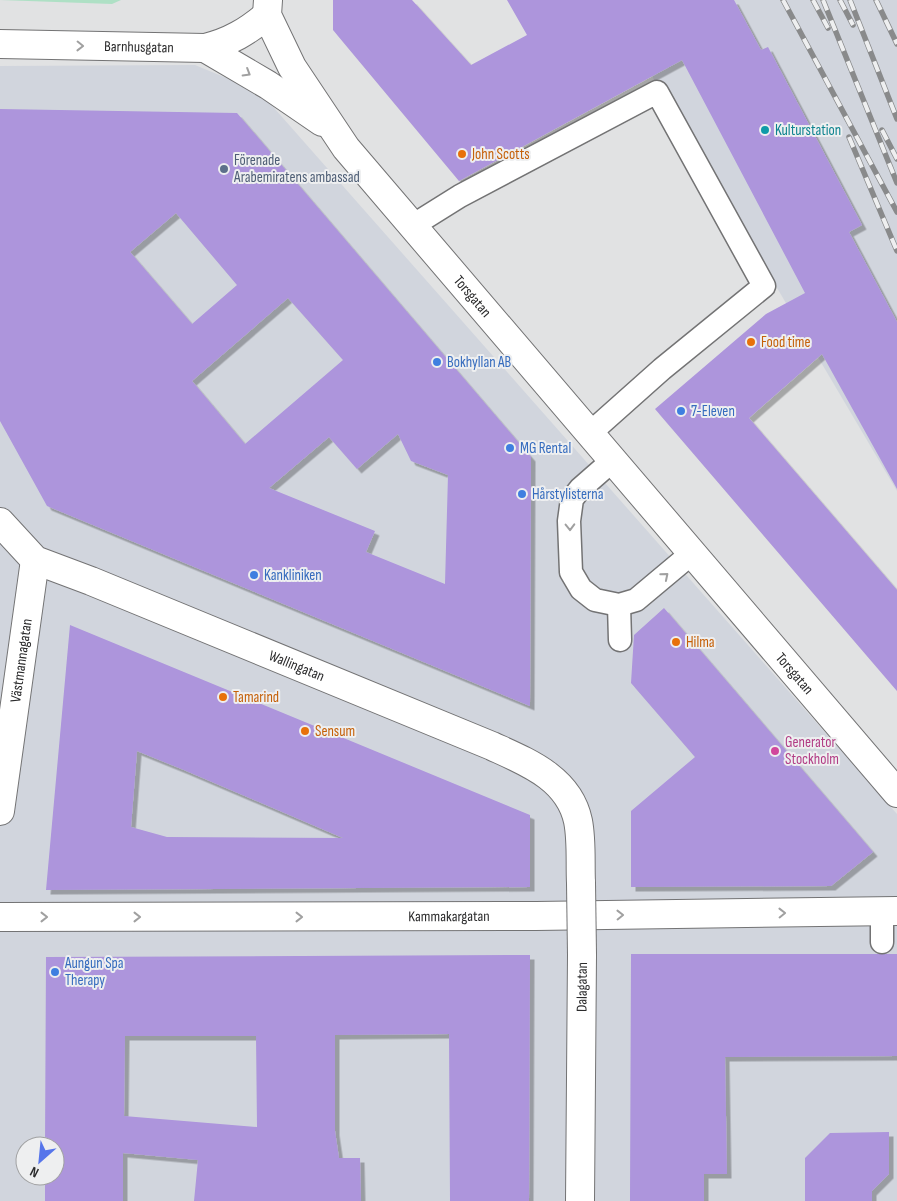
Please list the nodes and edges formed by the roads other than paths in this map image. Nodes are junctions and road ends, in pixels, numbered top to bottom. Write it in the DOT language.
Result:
graph roads {
  1 [pos="268,8"];
  2 [pos="0,44"];
  3 [pos="206,48"];
  4 [pos="334,131"];
  5 [pos="412,226"];
  6 [pos="589,434"];
  7 [pos="612,461"];
  8 [pos="0,522"];
  9 [pos="692,554"];
  10 [pos="35,560"];
  11 [pos="619,605"];
  12 [pos="620,640"];
  13 [pos="555,780"];
  14 [pos="897,793"];
  15 [pos="0,811"];
  16 [pos="889,911"];
  17 [pos="0,917"];
  18 [pos="882,942"];
  19 [pos="580,1201"];
  1 -- 3 [label="street, Barnhusgatan"];
  1 -- 4 [label="street, Torsgatan"];
  2 -- 3 [label="street, Barnhusgatan, one-way"];
  3 -- 4 [label="street, Torsgatan, one-way"];
  4 -- 5 [label="street, Torsgatan"];
  5 -- 6 [label="street, Torsgatan"];
  5 -- 6 [label="lane"];
  6 -- 7 [label="street, Torsgatan"];
  7 -- 9 [label="street, Torsgatan"];
  7 -- 11 [label="lane, one-way"];
  8 -- 10 [label="street"];
  11 -- 9 [label="lane, one-way"];
  9 -- 14 [label="street, Torsgatan"];
  10 -- 13 [label="street, Wallingatan"];
  10 -- 15 [label="street, Västmannagatan"];
  11 -- 12 [label="lane"];
  13 -- 19 [label="street, Dalagatan, bridge"];
  17 -- 16 [label="street, Kammakargatan, one-way"];
  16 -- 18 [label="lane"];
}
